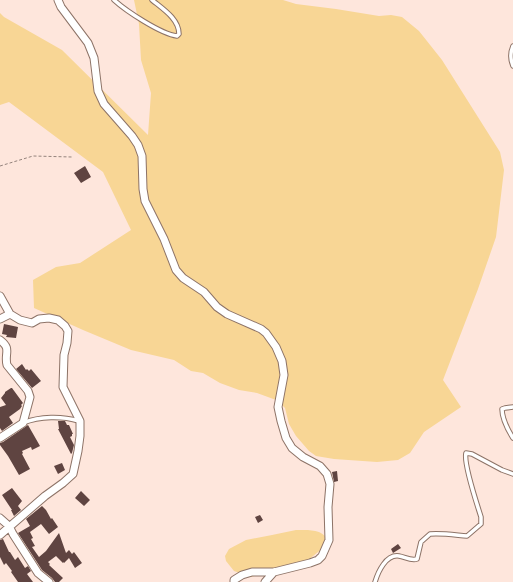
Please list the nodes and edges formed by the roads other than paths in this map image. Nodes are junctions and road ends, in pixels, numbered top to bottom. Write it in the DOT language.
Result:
graph roads {
  1 [pos="58,0"];
  2 [pos="114,0"];
  3 [pos="152,0"];
  4 [pos="513,46"];
  5 [pos="513,66"];
  6 [pos="0,296"];
  7 [pos="10,314"];
  8 [pos="0,319"];
  9 [pos="0,340"];
  10 [pos="513,407"];
  11 [pos="80,421"];
  12 [pos="23,423"];
  13 [pos="0,438"];
  14 [pos="513,438"];
  15 [pos="513,474"];
  16 [pos="0,518"];
  17 [pos="9,526"];
  18 [pos="0,535"];
  19 [pos="274,572"];
  20 [pos="49,582"];
  21 [pos="234,582"];
  22 [pos="265,582"];
  23 [pos="375,582"];
  1 -- 19 [label="street"];
  2 -- 3 [label="lane"];
  4 -- 5 [label="lane"];
  6 -- 7 [label="street"];
  7 -- 8 [label="street"];
  7 -- 11 [label="street"];
  9 -- 12 [label="street"];
  10 -- 14 [label="lane"];
  11 -- 12 [label="lane"];
  11 -- 17 [label="street"];
  12 -- 13 [label="street"];
  15 -- 23 [label="lane"];
  16 -- 17 [label="street"];
  17 -- 18 [label="street"];
  17 -- 20 [label="street"];
  19 -- 21 [label="street"];
  19 -- 22 [label="street"];
}
